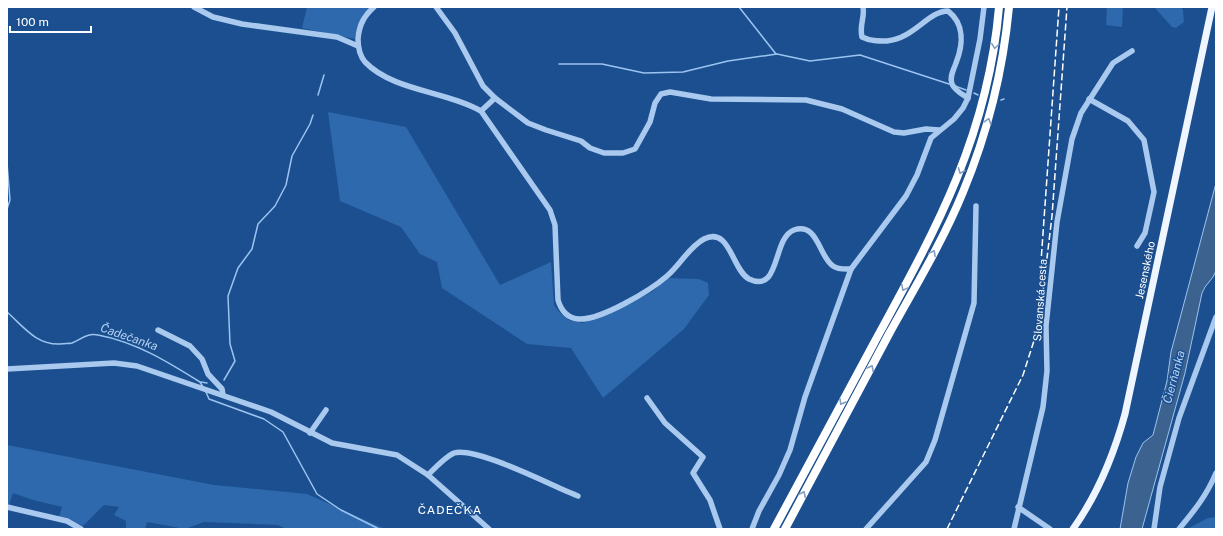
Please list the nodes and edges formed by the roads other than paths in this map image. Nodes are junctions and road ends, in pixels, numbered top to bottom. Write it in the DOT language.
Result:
graph roads {
  1 [pos="194,7"];
  2 [pos="374,7"];
  3 [pos="436,7"];
  4 [pos="863,7"];
  5 [pos="984,7"];
  6 [pos="1000,7"];
  7 [pos="1009,7"];
  8 [pos="1212,7"];
  9 [pos="358,46"];
  10 [pos="1132,51"];
  11 [pos="495,98"];
  12 [pos="968,98"];
  13 [pos="1089,99"];
  14 [pos="481,111"];
  15 [pos="939,130"];
  16 [pos="976,206"];
  17 [pos="1137,246"];
  18 [pos="851,268"];
  19 [pos="1216,317"];
  20 [pos="158,330"];
  21 [pos="7,369"];
  22 [pos="223,395"];
  23 [pos="647,398"];
  24 [pos="326,410"];
  25 [pos="310,433"];
  26 [pos="1216,473"];
  27 [pos="428,475"];
  28 [pos="578,496"];
  29 [pos="7,507"];
  30 [pos="1018,507"];
  31 [pos="81,529"];
  32 [pos="489,529"];
  33 [pos="720,529"];
  34 [pos="752,529"];
  35 [pos="774,529"];
  36 [pos="785,529"];
  37 [pos="866,529"];
  38 [pos="1014,529"];
  39 [pos="1050,529"];
  40 [pos="1073,529"];
  41 [pos="1154,529"];
  42 [pos="1179,529"];
  1 -- 9 [label="street"];
  2 -- 9 [label="street"];
  3 -- 11 [label="street"];
  4 -- 12 [label="street"];
  5 -- 12 [label="street"];
  6 -- 35 [label="highway, one-way"];
  36 -- 7 [label="highway, one-way"];
  8 -- 40 [label="main road, Jesenského"];
  9 -- 14 [label="street"];
  10 -- 13 [label="street, Slovanská cesta"];
  11 -- 14 [label="street"];
  11 -- 15 [label="street"];
  12 -- 15 [label="street"];
  13 -- 17 [label="street"];
  13 -- 30 [label="street, Slovanská cesta"];
  14 -- 18 [label="street"];
  15 -- 18 [label="street"];
  16 -- 37 [label="street"];
  18 -- 34 [label="street"];
  19 -- 41 [label="street"];
  20 -- 22 [label="street"];
  21 -- 22 [label="street"];
  22 -- 25 [label="street"];
  23 -- 33 [label="street"];
  24 -- 25 [label="street"];
  25 -- 27 [label="street"];
  26 -- 42 [label="street"];
  27 -- 28 [label="street"];
  27 -- 32 [label="street"];
  29 -- 31 [label="street"];
  30 -- 38 [label="street, Slovanská cesta"];
  30 -- 39 [label="street"];
}
